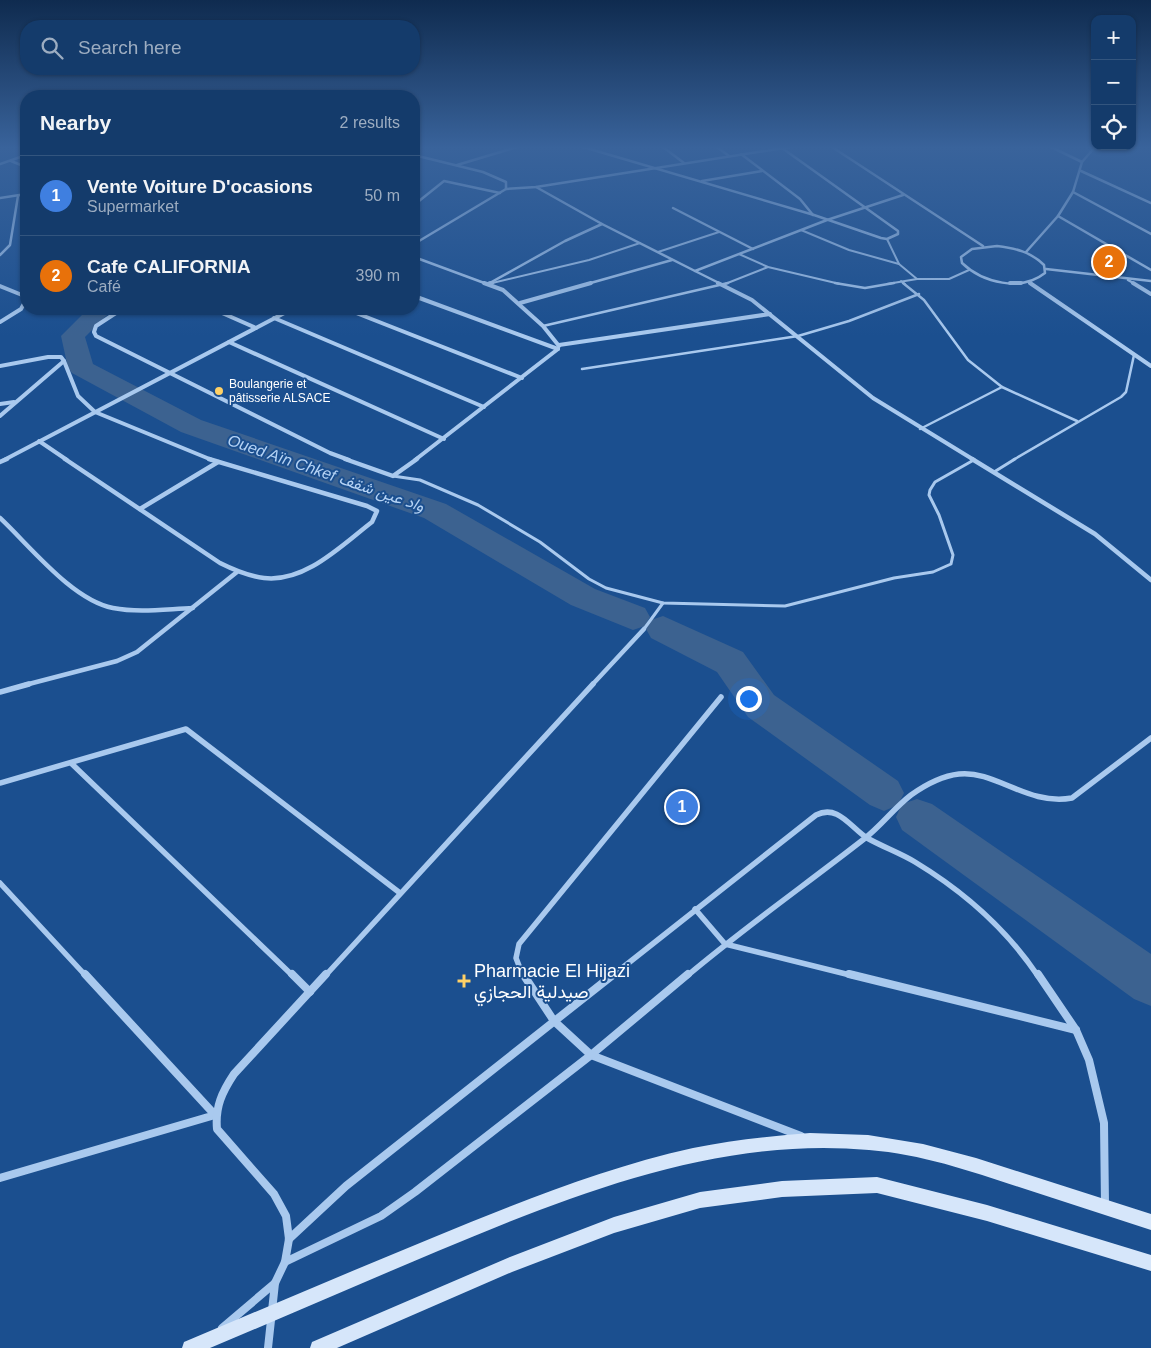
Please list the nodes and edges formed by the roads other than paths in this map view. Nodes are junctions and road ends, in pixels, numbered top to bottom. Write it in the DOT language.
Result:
graph roads {
  1 [pos="16,210"];
  2 [pos="470,210"];
  3 [pos="577,210"];
  4 [pos="678,210"];
  5 [pos="796,210"];
  6 [pos="810,210"];
  7 [pos="858,210"];
  8 [pos="867,210"];
  9 [pos="926,210"];
  10 [pos="1062,210"];
  11 [pos="1107,210"];
  12 [pos="814,215"];
  13 [pos="1058,216"];
  14 [pos="827,220"];
  15 [pos="602,224"];
  16 [pos="801,230"];
  17 [pos="719,232"];
  18 [pos="1151,234"];
  19 [pos="887,238"];
  20 [pos="420,240"];
  21 [pos="640,243"];
  22 [pos="983,246"];
  23 [pos="752,249"];
  24 [pos="658,252"];
  25 [pos="1026,252"];
  26 [pos="738,254"];
  27 [pos="0,255"];
  28 [pos="420,260"];
  29 [pos="672,260"];
  30 [pos="899,264"];
  31 [pos="768,266"];
  32 [pos="1046,269"];
  33 [pos="969,270"];
  34 [pos="1151,270"];
  35 [pos="695,271"];
  36 [pos="1125,278"];
  37 [pos="917,280"];
  38 [pos="901,281"];
  39 [pos="1151,281"];
  40 [pos="1029,282"];
  41 [pos="488,284"];
  42 [pos="723,285"];
  43 [pos="0,286"];
  44 [pos="20,294"];
  45 [pos="919,294"];
  46 [pos="1151,294"];
  47 [pos="420,298"];
  48 [pos="520,303"];
  49 [pos="20,310"];
  50 [pos="770,314"];
  51 [pos="113,315"];
  52 [pos="227,315"];
  53 [pos="280,315"];
  54 [pos="361,315"];
  55 [pos="274,318"];
  56 [pos="0,322"];
  57 [pos="544,326"];
  58 [pos="256,328"];
  59 [pos="798,336"];
  60 [pos="229,342"];
  61 [pos="558,347"];
  62 [pos="1134,355"];
  63 [pos="64,361"];
  64 [pos="0,366"];
  65 [pos="1151,366"];
  66 [pos="582,369"];
  67 [pos="169,374"];
  68 [pos="522,378"];
  69 [pos="1002,387"];
  70 [pos="14,402"];
  71 [pos="0,404"];
  72 [pos="484,407"];
  73 [pos="95,412"];
  74 [pos="0,416"];
  75 [pos="1077,421"];
  76 [pos="920,429"];
  77 [pos="444,439"];
  78 [pos="39,441"];
  79 [pos="972,460"];
  80 [pos="0,462"];
  81 [pos="218,462"];
  82 [pos="994,472"];
  83 [pos="392,476"];
  84 [pos="140,509"];
  85 [pos="0,518"];
  86 [pos="237,572"];
  87 [pos="1151,580"];
  88 [pos="663,604"];
  89 [pos="193,608"];
  90 [pos="644,629"];
  91 [pos="0,692"];
  92 [pos="721,697"];
  93 [pos="1151,738"];
  94 [pos="72,764"];
  95 [pos="0,784"];
  96 [pos="866,837"];
  97 [pos="0,883"];
  98 [pos="400,893"];
  99 [pos="695,909"];
  100 [pos="725,944"];
  101 [pos="310,992"];
  102 [pos="554,1021"];
  103 [pos="1076,1030"];
  104 [pos="591,1055"];
  105 [pos="215,1115"];
  106 [pos="808,1139"];
  107 [pos="0,1178"];
  108 [pos="1105,1208"];
  109 [pos="1151,1222"];
  110 [pos="289,1239"];
  111 [pos="285,1262"];
  112 [pos="1151,1263"];
  113 [pos="275,1282"];
  114 [pos="272,1313"];
  115 [pos="207,1344"];
  116 [pos="190,1348"];
  117 [pos="268,1348"];
  118 [pos="318,1348"];
  1 -- 27 [label="street"];
  2 -- 20 [label="street"];
  3 -- 15 [label="street"];
  4 -- 17 [label="street"];
  5 -- 12 [label="street"];
  6 -- 12 [label="street"];
  7 -- 14 [label="street"];
  8 -- 19 [label="street"];
  9 -- 22 [label="street"];
  10 -- 13 [label="street"];
  11 -- 18 [label="street"];
  12 -- 14 [label="street"];
  13 -- 25 [label="street"];
  13 -- 34 [label="street"];
  14 -- 16 [label="street"];
  14 -- 19 [label="street"];
  15 -- 21 [label="street"];
  15 -- 41 [label="street"];
  16 -- 23 [label="street"];
  16 -- 30 [label="lane"];
  17 -- 23 [label="street"];
  17 -- 24 [label="lane"];
  19 -- 30 [label="lane"];
  21 -- 24 [label="street"];
  21 -- 41 [label="lane"];
  22 -- 25 [label="street"];
  22 -- 33 [label="street"];
  23 -- 26 [label="street"];
  24 -- 29 [label="street"];
  25 -- 32 [label="street"];
  26 -- 31 [label="lane"];
  26 -- 35 [label="street"];
  28 -- 41 [label="street"];
  29 -- 35 [label="street"];
  29 -- 48 [label="street"];
  30 -- 37 [label="lane"];
  31 -- 38 [label="lane"];
  31 -- 42 [label="lane"];
  32 -- 36 [label="street"];
  32 -- 40 [label="street"];
  33 -- 37 [label="lane"];
  33 -- 40 [label="street"];
  35 -- 42 [label="street"];
  36 -- 39 [label="street"];
  36 -- 46 [label="street"];
  37 -- 38 [label="lane"];
  38 -- 45 [label="lane"];
  40 -- 62 [label="street"];
  41 -- 48 [label="street"];
  42 -- 50 [label="street"];
  42 -- 57 [label="lane"];
  43 -- 44 [label="street"];
  45 -- 59 [label="lane"];
  45 -- 69 [label="lane"];
  47 -- 61 [label="street"];
  48 -- 57 [label="street"];
  49 -- 56 [label="street"];
  50 -- 59 [label="street"];
  50 -- 61 [label="street"];
  51 -- 67 [label="street"];
  52 -- 58 [label="street"];
  53 -- 55 [label="street"];
  54 -- 68 [label="street"];
  55 -- 58 [label="street"];
  55 -- 72 [label="street"];
  57 -- 61 [label="street"];
  58 -- 60 [label="street"];
  59 -- 66 [label="lane"];
  59 -- 76 [label="street"];
  60 -- 67 [label="street"];
  60 -- 77 [label="street"];
  61 -- 68 [label="street"];
  62 -- 65 [label="street"];
  62 -- 75 [label="lane"];
  63 -- 64 [label="street"];
  63 -- 70 [label="street"];
  63 -- 73 [label="street"];
  67 -- 73 [label="street"];
  67 -- 83 [label="street"];
  68 -- 72 [label="street"];
  69 -- 75 [label="lane"];
  69 -- 76 [label="lane"];
  70 -- 71 [label="street"];
  70 -- 74 [label="street"];
  72 -- 77 [label="street"];
  73 -- 78 [label="street"];
  73 -- 81 [label="street"];
  75 -- 82 [label="lane"];
  76 -- 79 [label="street"];
  77 -- 83 [label="street"];
  78 -- 80 [label="street"];
  78 -- 84 [label="street"];
  79 -- 82 [label="street"];
  79 -- 88 [label="lane"];
  81 -- 84 [label="street"];
  81 -- 86 [label="street"];
  82 -- 87 [label="street"];
  83 -- 88 [label="lane"];
  84 -- 86 [label="street"];
  85 -- 89 [label="street"];
  86 -- 89 [label="street"];
  88 -- 90 [label="lane"];
  89 -- 91 [label="street"];
  90 -- 98 [label="street"];
  92 -- 102 [label="street"];
  93 -- 96 [label="street"];
  94 -- 95 [label="street"];
  94 -- 98 [label="street"];
  94 -- 101 [label="street"];
  96 -- 99 [label="street"];
  96 -- 100 [label="street"];
  96 -- 103 [label="street"];
  97 -- 105 [label="street"];
  98 -- 101 [label="street"];
  99 -- 100 [label="street"];
  99 -- 102 [label="street"];
  100 -- 103 [label="street"];
  100 -- 104 [label="street"];
  101 -- 105 [label="street"];
  102 -- 104 [label="street"];
  102 -- 110 [label="street"];
  103 -- 108 [label="street"];
  104 -- 106 [label="street"];
  104 -- 111 [label="street"];
  105 -- 107 [label="street"];
  105 -- 110 [label="street"];
  106 -- 108 [label="main road"];
  106 -- 114 [label="main road"];
  108 -- 109 [label="main road"];
  110 -- 111 [label="street"];
  111 -- 113 [label="street"];
  112 -- 118 [label="main road"];
  113 -- 114 [label="street"];
  113 -- 115 [label="street"];
  114 -- 115 [label="main road"];
  114 -- 117 [label="street"];
  115 -- 116 [label="main road"];
}
